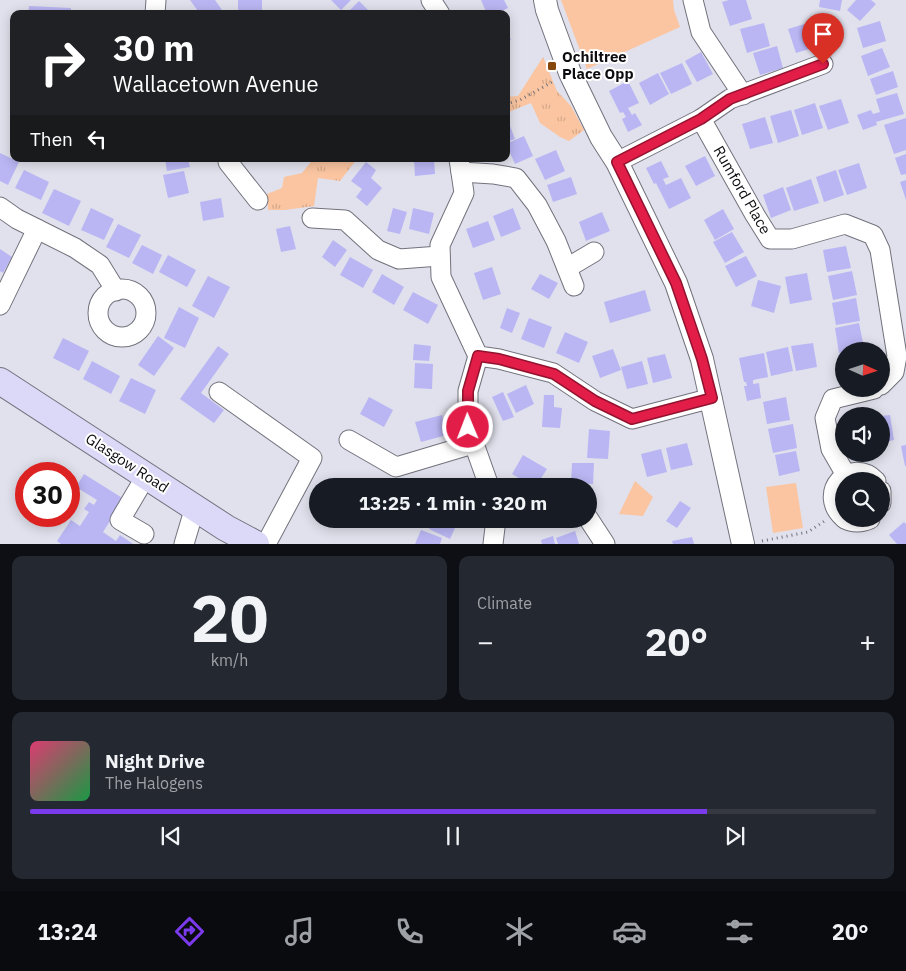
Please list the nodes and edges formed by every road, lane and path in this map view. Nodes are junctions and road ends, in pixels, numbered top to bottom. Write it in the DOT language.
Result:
graph roads {
  1 [pos="545,0"];
  2 [pos="693,0"];
  3 [pos="823,64"];
  4 [pos="570,72"];
  5 [pos="743,95"];
  6 [pos="510,103"];
  7 [pos="701,119"];
  8 [pos="228,162"];
  9 [pos="617,162"];
  10 [pos="460,166"];
  11 [pos="258,200"];
  12 [pos="0,207"];
  13 [pos="312,218"];
  14 [pos="37,229"];
  15 [pos="594,252"];
  16 [pos="440,256"];
  17 [pos="567,268"];
  18 [pos="574,286"];
  19 [pos="116,291"];
  20 [pos="0,305"];
  21 [pos="478,356"];
  22 [pos="890,376"];
  23 [pos="0,381"];
  24 [pos="219,392"];
  25 [pos="712,398"];
  26 [pos="837,398"];
  27 [pos="349,440"];
  28 [pos="473,444"];
  29 [pos="844,472"];
  30 [pos="146,476"];
  31 [pos="485,478"];
  32 [pos="835,486"];
  33 [pos="195,507"];
  34 [pos="835,507"];
  35 [pos="835,519"];
  36 [pos="495,528"];
  37 [pos="595,528"];
  38 [pos="144,534"];
  39 [pos="751,543"];
  40 [pos="184,544"];
  41 [pos="256,544"];
  42 [pos="266,544"];
  43 [pos="493,544"];
  44 [pos="605,544"];
  1 -- 4 [label="street"];
  2 -- 5 [label="street"];
  3 -- 5 [label="street"];
  4 -- 6 [label="path"];
  4 -- 9 [label="street"];
  5 -- 7 [label="street"];
  7 -- 9 [label="street"];
  7 -- 22 [label="street, Rumford Place"];
  8 -- 11 [label="street"];
  9 -- 25 [label="street"];
  10 -- 16 [label="street"];
  10 -- 17 [label="street"];
  12 -- 14 [label="street"];
  13 -- 16 [label="street"];
  14 -- 19 [label="street"];
  14 -- 20 [label="street"];
  15 -- 17 [label="street"];
  16 -- 21 [label="street"];
  17 -- 18 [label="street"];
  21 -- 25 [label="street"];
  21 -- 28 [label="street"];
  23 -- 30 [label="main road, Glasgow Road"];
  24 -- 42 [label="street"];
  25 -- 39 [label="street"];
  26 -- 29 [label="street"];
  27 -- 28 [label="street"];
  28 -- 31 [label="street"];
  30 -- 33 [label="main road, Glasgow Road"];
  30 -- 38 [label="street"];
  32 -- 34 [label="street"];
  33 -- 40 [label="street"];
  33 -- 41 [label="main road, Glasgow Road"];
  35 -- 39 [label="path"];
  36 -- 43 [label="street"];
  37 -- 44 [label="street"];
}
